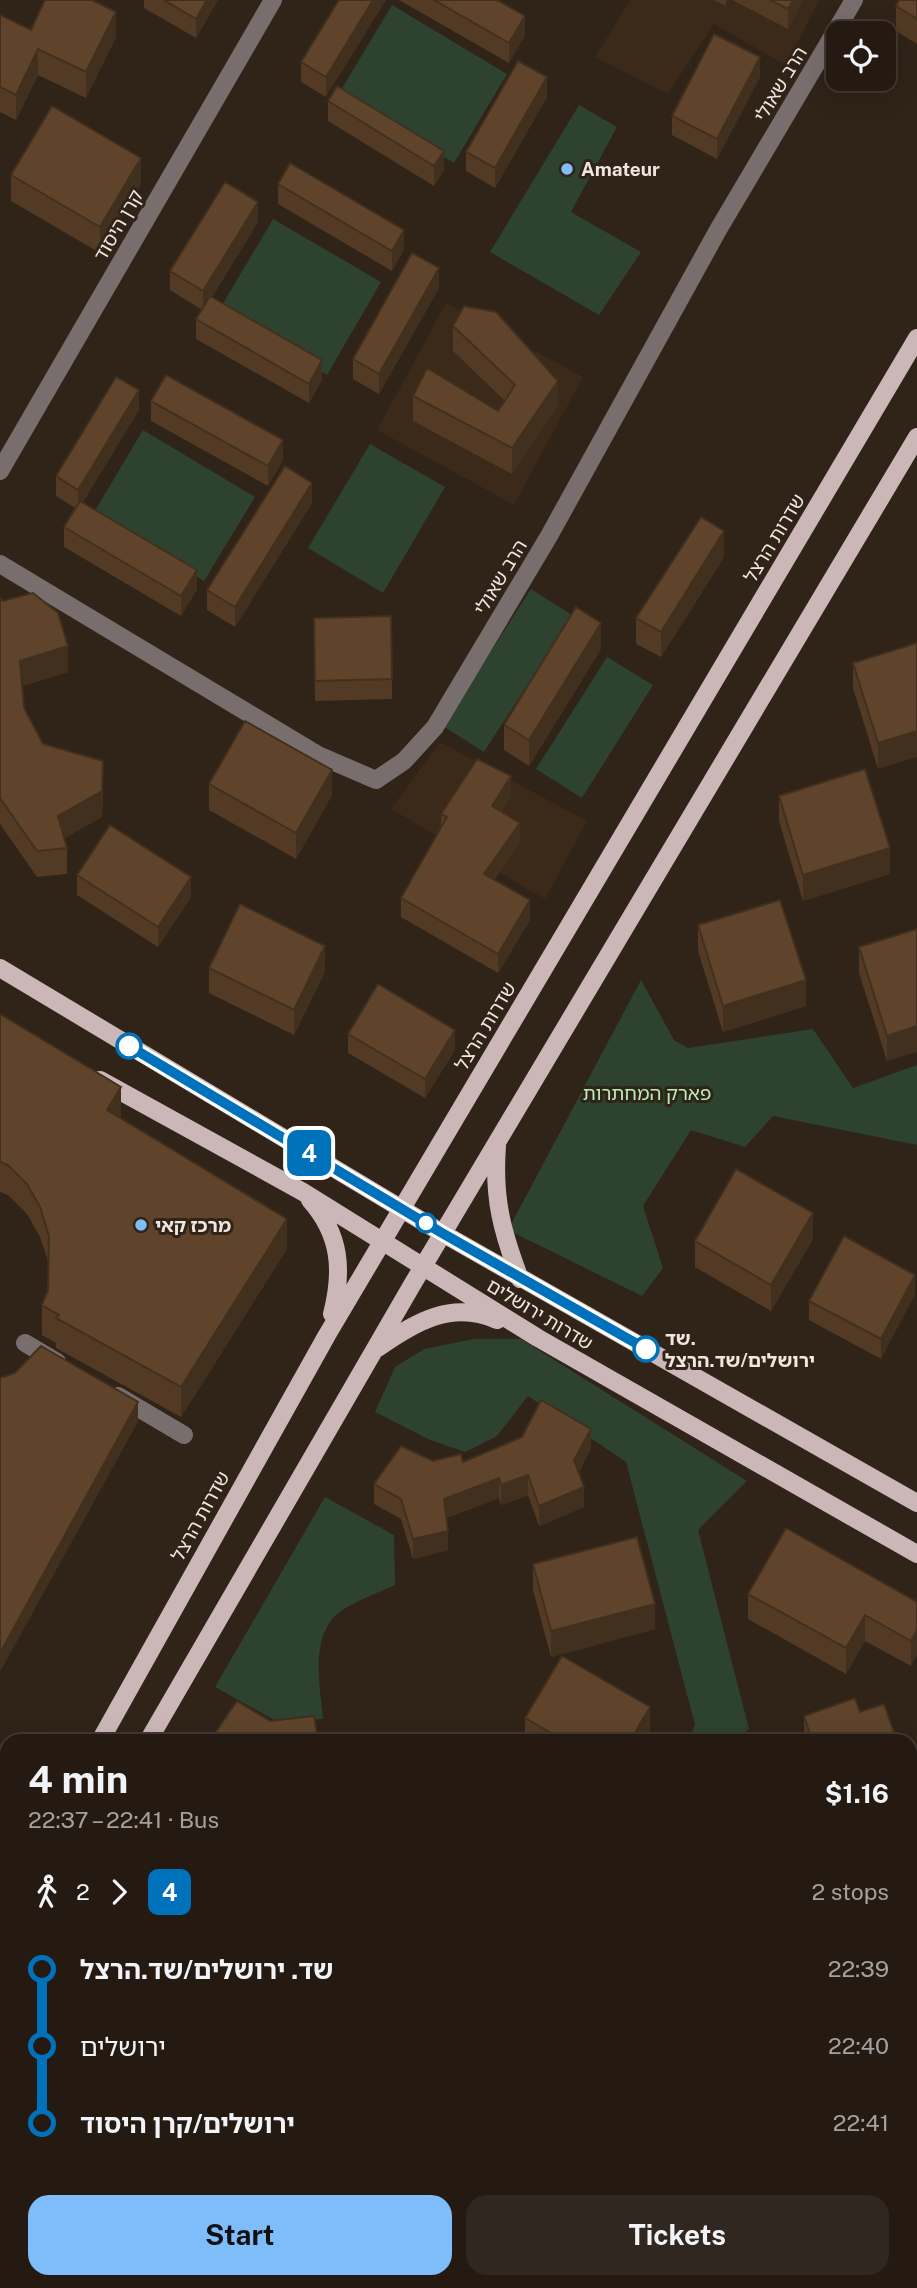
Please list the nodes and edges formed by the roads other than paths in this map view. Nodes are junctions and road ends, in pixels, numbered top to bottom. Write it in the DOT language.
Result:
graph roads {
  1 [pos="273,0"];
  2 [pos="853,0"];
  3 [pos="917,338"];
  4 [pos="917,438"];
  5 [pos="0,471"];
  6 [pos="0,564"];
  7 [pos="0,968"];
  8 [pos="90,1073"];
  9 [pos="497,1141"];
  10 [pos="303,1192"];
  11 [pos="401,1208"];
  12 [pos="442,1233"];
  13 [pos="382,1241"];
  14 [pos="423,1266"];
  15 [pos="520,1279"];
  16 [pos="327,1335"];
  17 [pos="538,1338"];
  18 [pos="25,1343"];
  19 [pos="373,1352"];
  20 [pos="71,1370"];
  21 [pos="105,1389"];
  22 [pos="184,1435"];
  23 [pos="917,1503"];
  24 [pos="917,1554"];
  25 [pos="104,1734"];
  26 [pos="152,1734"];
  1 -- 5 [label="street, קרן היסוד"];
  2 -- 6 [label="street, הרב שאולי"];
  3 -- 11 [label="main road, שדרות הרצל"];
  4 -- 9 [label="main road"];
  7 -- 11 [label="main road, שדרות ירושלים"];
  8 -- 10 [label="main road, שדרות ירושלים"];
  9 -- 12 [label="main road"];
  9 -- 15 [label="main road"];
  10 -- 13 [label="main road, שדרות ירושלים"];
  10 -- 16 [label="main road"];
  11 -- 12 [label="main road, שדרות ירושלים"];
  11 -- 13 [label="main road, שדרות הרצל"];
  12 -- 14 [label="main road"];
  12 -- 15 [label="main road, שדרות ירושלים"];
  13 -- 14 [label="main road, שדרות ירושלים"];
  13 -- 16 [label="main road, שדרות הרצל"];
  14 -- 17 [label="main road, שדרות ירושלים"];
  14 -- 19 [label="main road"];
  15 -- 23 [label="main road, שדרות ירושלים"];
  16 -- 25 [label="main road, שדרות הרצל"];
  17 -- 19 [label="main road"];
  17 -- 24 [label="main road, שדרות ירושלים"];
  18 -- 20 [label="street"];
  19 -- 26 [label="main road"];
  21 -- 22 [label="street"];
}
